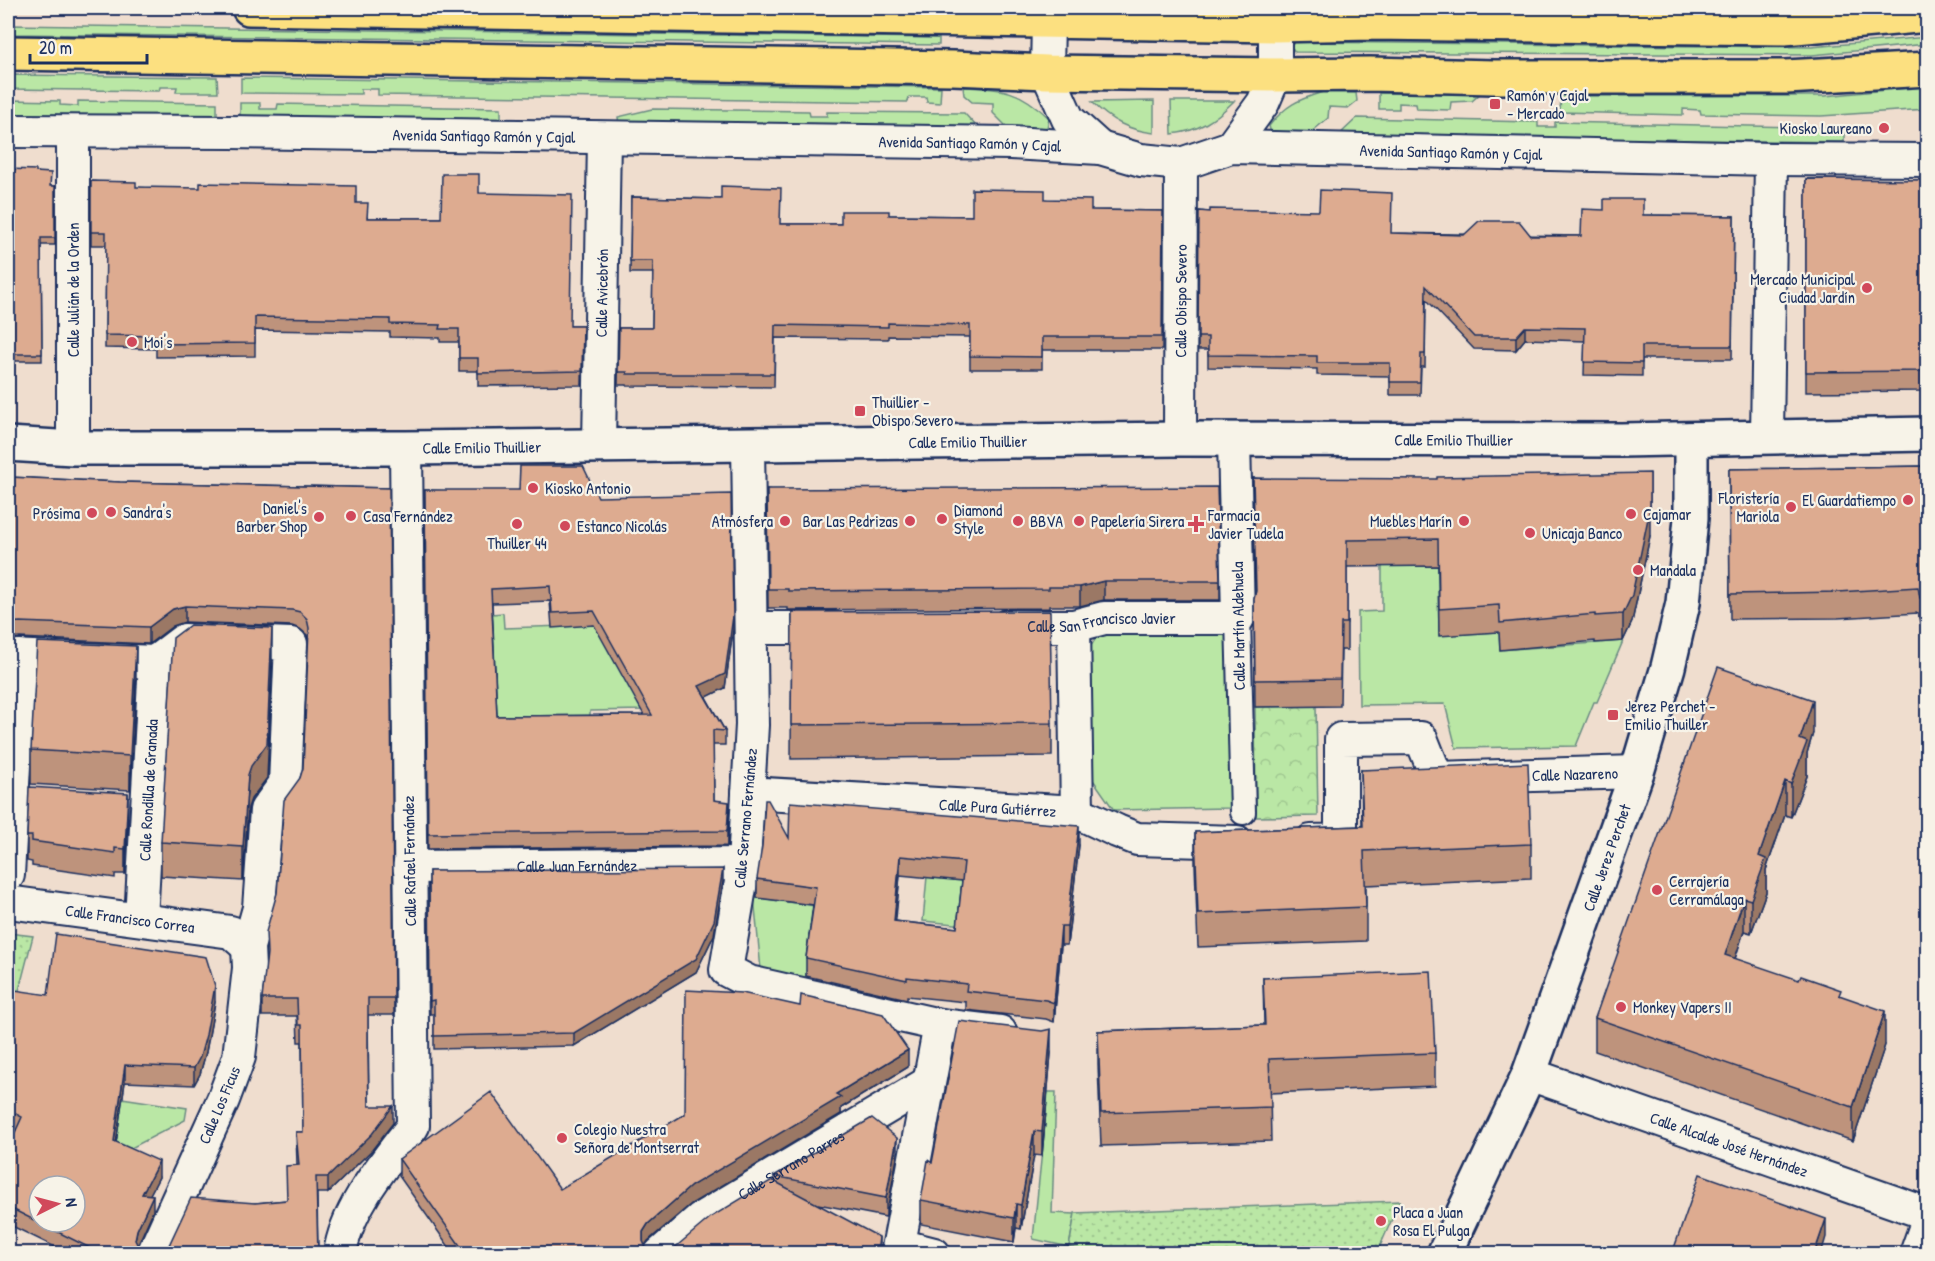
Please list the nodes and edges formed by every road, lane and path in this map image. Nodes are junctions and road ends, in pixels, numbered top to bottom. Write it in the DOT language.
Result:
graph roads {
  1 [pos="249,8"];
  2 [pos="1051,14"];
  3 [pos="1928,15"];
  4 [pos="1271,16"];
  5 [pos="8,53"];
  6 [pos="1928,69"];
  7 [pos="1047,72"];
  8 [pos="1275,75"];
  9 [pos="8,132"];
  10 [pos="73,133"];
  11 [pos="604,138"];
  12 [pos="1231,147"];
  13 [pos="1100,148"];
  14 [pos="1771,159"];
  15 [pos="1928,160"];
  16 [pos="1181,164"];
  17 [pos="1928,434"];
  18 [pos="1767,437"];
  19 [pos="1180,439"];
  20 [pos="1234,440"];
  21 [pos="1691,440"];
  22 [pos="8,444"];
  23 [pos="748,444"];
  24 [pos="599,446"];
  25 [pos="406,447"];
  26 [pos="73,448"];
  27 [pos="1238,618"];
  28 [pos="1074,626"];
  29 [pos="978,627"];
  30 [pos="751,628"];
  31 [pos="858,628"];
  32 [pos="14,656"];
  33 [pos="154,662"];
  34 [pos="1637,772"];
  35 [pos="748,793"];
  36 [pos="1077,812"];
  37 [pos="1260,834"];
  38 [pos="744,864"];
  39 [pos="409,867"];
  40 [pos="8,875"];
  41 [pos="8,902"];
  42 [pos="141,919"];
  43 [pos="248,947"];
  44 [pos="940,1025"];
  45 [pos="1032,1035"];
  46 [pos="1529,1074"];
  47 [pos="928,1083"];
  48 [pos="1928,1214"];
  49 [pos="1928,1220"];
  50 [pos="898,1249"];
  51 [pos="153,1254"];
  52 [pos="340,1254"];
  53 [pos="660,1254"];
  54 [pos="934,1254"];
  55 [pos="1444,1254"];
  56 [pos="1916,1254"];
  1 -- 2 [label="main road"];
  2 -- 4 [label="main road"];
  2 -- 7 [label="street"];
  3 -- 4 [label="main road"];
  4 -- 8 [label="street"];
  5 -- 7 [label="main road"];
  6 -- 8 [label="main road"];
  7 -- 8 [label="main road"];
  7 -- 13 [label="street"];
  8 -- 12 [label="street"];
  9 -- 10 [label="street, Avenida Santiago Ramón y Cajal"];
  10 -- 11 [label="street, Avenida Santiago Ramón y Cajal"];
  10 -- 26 [label="street, Calle Julián de la Orden"];
  11 -- 13 [label="street, Avenida Santiago Ramón y Cajal"];
  11 -- 24 [label="street, Calle Avicebrón"];
  12 -- 14 [label="street, Avenida Santiago Ramón y Cajal"];
  12 -- 16 [label="street, Avenida Santiago Ramón y Cajal"];
  13 -- 16 [label="street, Avenida Santiago Ramón y Cajal"];
  14 -- 15 [label="street, Avenida Santiago Ramón y Cajal"];
  14 -- 18 [label="street"];
  16 -- 19 [label="street, Calle Obispo Severo"];
  17 -- 18 [label="main road, Calle Emilio Thuillier"];
  18 -- 21 [label="main road, Calle Emilio Thuillier"];
  19 -- 20 [label="main road, Calle Emilio Thuillier"];
  19 -- 23 [label="main road, Calle Emilio Thuillier"];
  20 -- 21 [label="main road, Calle Emilio Thuillier"];
  20 -- 27 [label="street, Calle Martín Aldehuela"];
  21 -- 34 [label="main road, Calle Jerez Perchet"];
  22 -- 26 [label="main road, Calle Emilio Thuillier"];
  23 -- 24 [label="main road, Calle Emilio Thuillier"];
  23 -- 30 [label="street, Calle Serrano Fernández"];
  24 -- 25 [label="main road, Calle Emilio Thuillier"];
  25 -- 26 [label="main road, Calle Emilio Thuillier"];
  25 -- 39 [label="street, Calle Rafael Fernández"];
  27 -- 28 [label="street, Calle San Francisco Javier"];
  27 -- 37 [label="street, Calle Martín Aldehuela"];
  28 -- 29 [label="street, Calle San Francisco Javier"];
  28 -- 36 [label="street"];
  30 -- 31 [label="street"];
  30 -- 35 [label="street, Calle Serrano Fernández"];
  32 -- 33 [label="street"];
  32 -- 40 [label="street"];
  33 -- 42 [label="street, Calle Rondilla de Granada"];
  33 -- 43 [label="street, Calle Los Ficus"];
  34 -- 37 [label="street, Calle Nazareno"];
  34 -- 46 [label="main road, Calle Jerez Perchet"];
  35 -- 36 [label="street, Calle Pura Gutiérrez"];
  35 -- 38 [label="street, Calle Serrano Fernández"];
  36 -- 37 [label="street, Calle Pura Gutiérrez"];
  38 -- 39 [label="street, Calle Juan Fernández"];
  38 -- 44 [label="street, Calle Serrano Fernández"];
  39 -- 52 [label="street, Calle Rafael Fernández"];
  41 -- 42 [label="street, Calle Francisco Correa"];
  42 -- 43 [label="street, Calle Francisco Correa"];
  43 -- 51 [label="street, Calle Los Ficus"];
  44 -- 45 [label="street, Calle Serrano Fernández"];
  44 -- 47 [label="street"];
  46 -- 48 [label="street, Calle Alcalde José Hernández"];
  46 -- 55 [label="main road, Calle Jerez Perchet"];
  47 -- 50 [label="street"];
  47 -- 53 [label="street, Calle Serrano Parres"];
  49 -- 56 [label="street"];
  50 -- 54 [label="street"];
}
